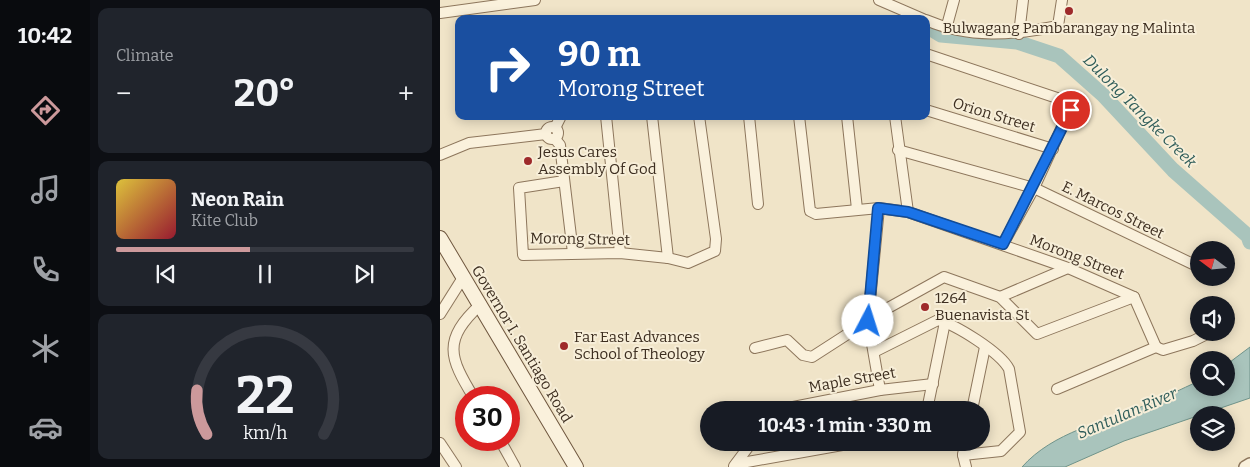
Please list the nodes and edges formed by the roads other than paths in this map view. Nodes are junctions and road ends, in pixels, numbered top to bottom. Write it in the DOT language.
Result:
graph roads {
  1 [pos="535,0"];
  2 [pos="879,0"];
  3 [pos="954,0"];
  4 [pos="1023,0"];
  5 [pos="1062,0"];
  6 [pos="511,1"];
  7 [pos="478,3"];
  8 [pos="440,13"];
  9 [pos="913,15"];
  10 [pos="930,23"];
  11 [pos="946,29"];
  12 [pos="1019,34"];
  13 [pos="930,55"];
  14 [pos="930,111"];
  15 [pos="559,120"];
  16 [pos="606,120"];
  17 [pos="652,120"];
  18 [pos="700,120"];
  19 [pos="749,120"];
  20 [pos="799,120"];
  21 [pos="847,120"];
  22 [pos="895,120"];
  23 [pos="551,136"];
  24 [pos="1053,149"];
  25 [pos="898,150"];
  26 [pos="440,155"];
  27 [pos="564,181"];
  28 [pos="1034,188"];
  29 [pos="758,204"];
  30 [pos="878,208"];
  31 [pos="857,209"];
  32 [pos="908,212"];
  33 [pos="440,238"];
  34 [pos="1003,244"];
  35 [pos="573,253"];
  36 [pos="620,253"];
  37 [pos="668,258"];
  38 [pos="1190,263"];
  39 [pos="1068,268"];
  40 [pos="464,276"];
  41 [pos="1000,297"];
  42 [pos="1134,297"];
  43 [pos="481,304"];
  44 [pos="440,314"];
  45 [pos="868,321"];
  46 [pos="945,322"];
  47 [pos="1193,341"];
  48 [pos="985,347"];
  49 [pos="1156,347"];
  50 [pos="756,348"];
  51 [pos="874,352"];
  52 [pos="933,384"];
  53 [pos="467,386"];
  54 [pos="1058,389"];
  55 [pos="880,390"];
  56 [pos="824,401"];
  57 [pos="929,401"];
  58 [pos="974,401"];
  59 [pos="440,443"];
  60 [pos="507,451"];
  61 [pos="745,451"];
  62 [pos="810,451"];
  63 [pos="964,451"];
  64 [pos="963,455"];
  65 [pos="1250,464"];
  66 [pos="734,465"];
  67 [pos="456,467"];
  68 [pos="516,467"];
  69 [pos="576,467"];
  70 [pos="966,467"];
  71 [pos="1245,467"];
  1 -- 6 [label="street"];
  2 -- 9 [label="street"];
  3 -- 11 [label="street"];
  4 -- 12 [label="street"];
  5 -- 12 [label="street"];
  6 -- 7 [label="street"];
  7 -- 8 [label="street"];
  10 -- 11 [label="street"];
  11 -- 12 [label="street"];
  13 -- 24 [label="street"];
  14 -- 24 [label="street, Orion Street"];
  15 -- 23 [label="street"];
  16 -- 36 [label="street"];
  17 -- 37 [label="street"];
  18 -- 37 [label="street, Morong Street"];
  19 -- 29 [label="street"];
  20 -- 31 [label="street, Morong Street"];
  21 -- 31 [label="street"];
  22 -- 25 [label="street"];
  23 -- 26 [label="street"];
  23 -- 27 [label="street"];
  24 -- 28 [label="street"];
  25 -- 28 [label="street, E. Marcos Street"];
  25 -- 32 [label="street"];
  27 -- 35 [label="street"];
  27 -- 35 [label="street, Morong Street"];
  28 -- 34 [label="street"];
  28 -- 38 [label="street, E. Marcos Street"];
  30 -- 31 [label="street, Morong Street"];
  30 -- 32 [label="street, Morong Street"];
  30 -- 45 [label="street"];
  32 -- 34 [label="street, Morong Street"];
  33 -- 40 [label="main road, Governor I. Santiago Road"];
  34 -- 39 [label="street, Morong Street"];
  35 -- 36 [label="street, Morong Street"];
  36 -- 37 [label="street, Morong Street"];
  39 -- 41 [label="street"];
  39 -- 42 [label="street, Morong Street"];
  40 -- 43 [label="main road, Governor I. Santiago Road"];
  40 -- 44 [label="street"];
  41 -- 42 [label="street"];
  41 -- 45 [label="street"];
  42 -- 49 [label="street, Morong Street"];
  43 -- 53 [label="street"];
  43 -- 69 [label="main road, Governor I. Santiago Road"];
  45 -- 50 [label="street"];
  45 -- 51 [label="street"];
  46 -- 48 [label="street"];
  46 -- 51 [label="street"];
  46 -- 52 [label="street"];
  47 -- 49 [label="street"];
  48 -- 58 [label="street"];
  48 -- 64 [label="street"];
  49 -- 54 [label="street"];
  51 -- 55 [label="street"];
  52 -- 55 [label="street, Maple Street"];
  52 -- 57 [label="street"];
  55 -- 56 [label="street, Maple Street"];
  59 -- 67 [label="street"];
  60 -- 68 [label="street"];
  61 -- 66 [label="street"];
  62 -- 66 [label="street"];
  63 -- 64 [label="street"];
  64 -- 70 [label="street"];
  65 -- 71 [label="street"];
}
